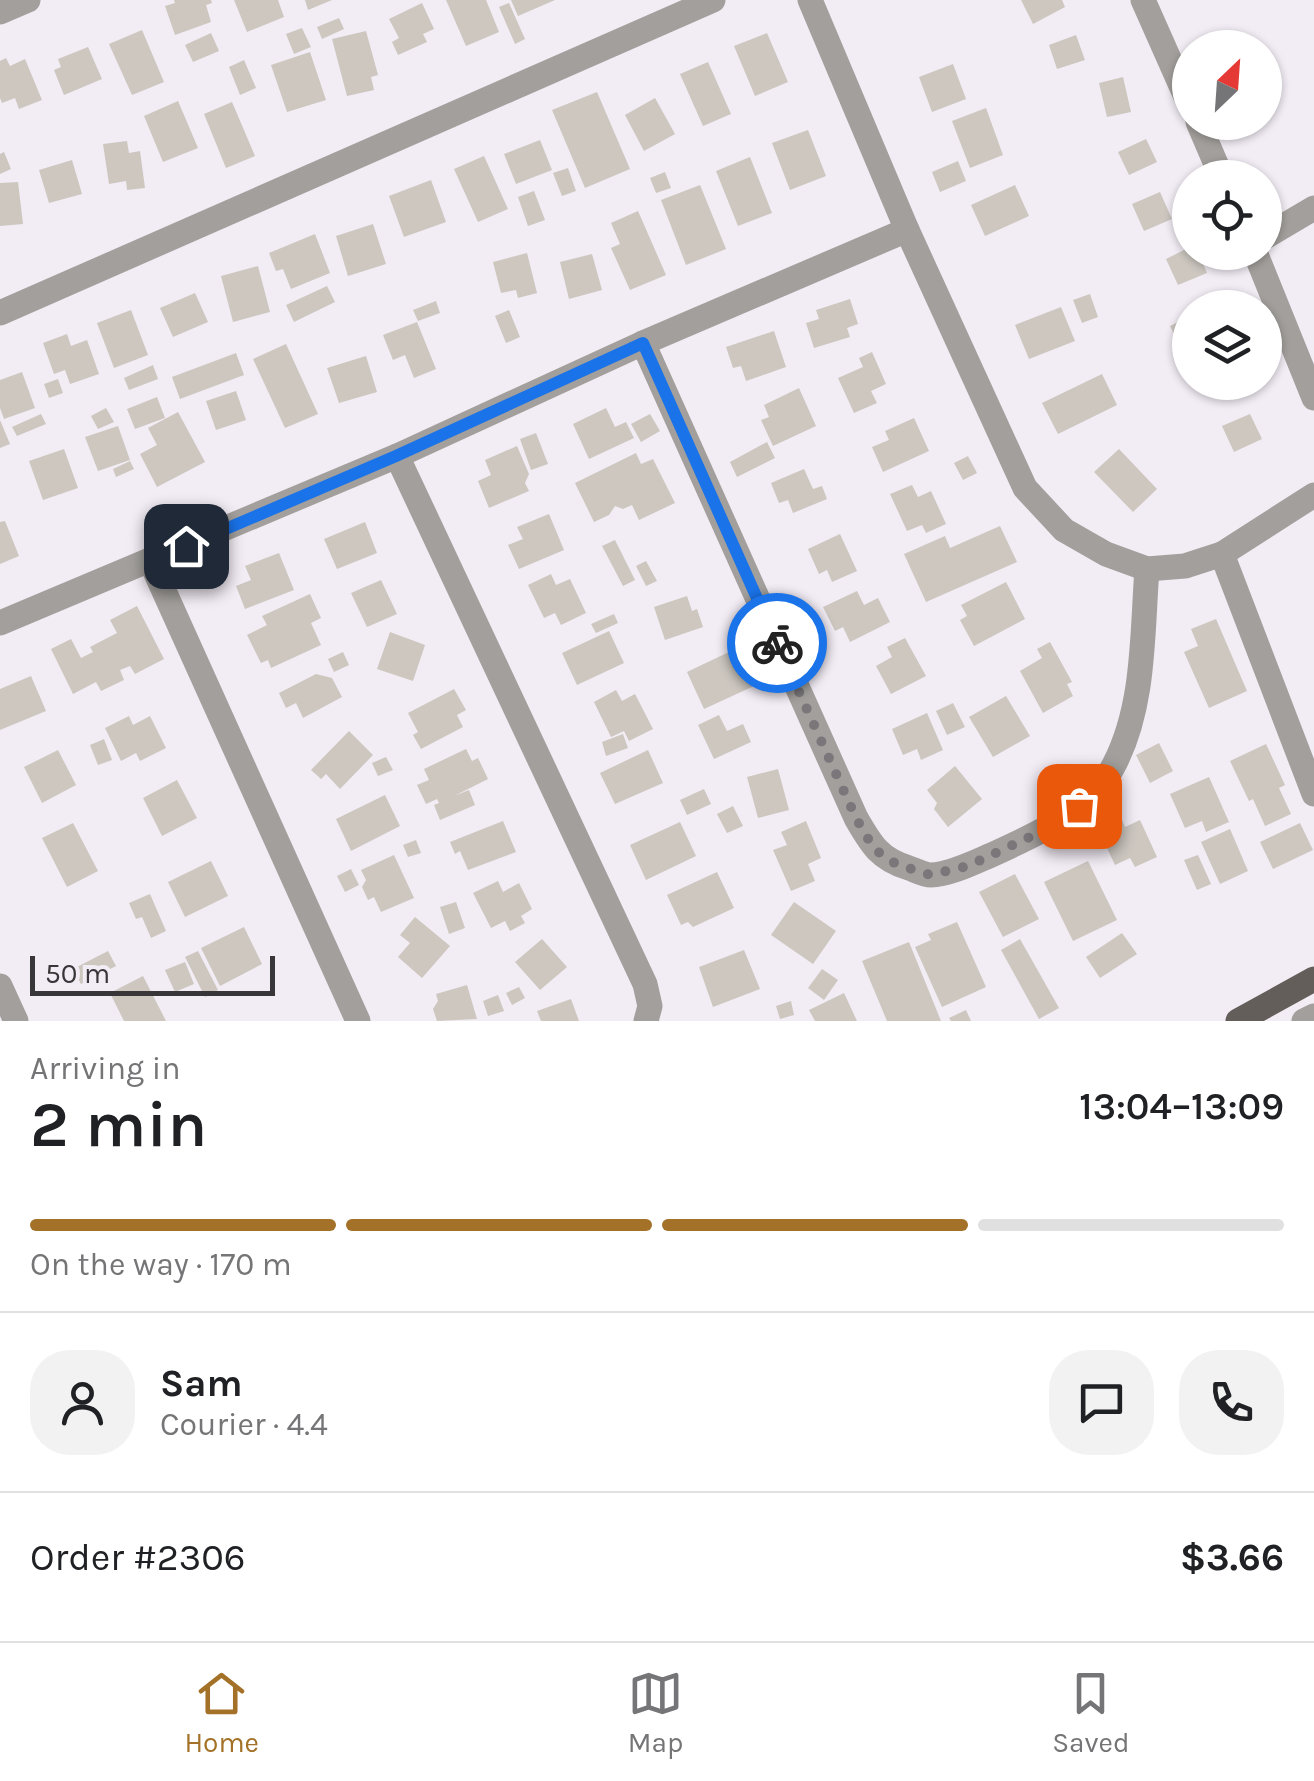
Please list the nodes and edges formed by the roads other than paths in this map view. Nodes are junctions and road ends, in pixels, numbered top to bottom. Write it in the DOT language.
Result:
graph roads {
  1 [pos="28,0"];
  2 [pos="713,0"];
  3 [pos="810,0"];
  4 [pos="1151,3"];
  5 [pos="0,12"];
  6 [pos="1172,58"];
  7 [pos="1314,208"];
  8 [pos="1282,227"];
  9 [pos="907,230"];
  10 [pos="1262,270"];
  11 [pos="0,313"];
  12 [pos="643,343"];
  13 [pos="1314,398"];
  14 [pos="396,456"];
  15 [pos="1314,495"];
  16 [pos="1222,554"];
  17 [pos="150,560"];
  18 [pos="1146,568"];
  19 [pos="0,624"];
  20 [pos="1314,794"];
  21 [pos="1314,979"];
  22 [pos="0,986"];
  23 [pos="1314,1016"];
  24 [pos="16,1021"];
  25 [pos="358,1021"];
  26 [pos="646,1021"];
  27 [pos="1238,1021"];
  28 [pos="1304,1021"];
  1 -- 5 [label="street"];
  2 -- 11 [label="street"];
  3 -- 9 [label="street"];
  4 -- 6 [label="street"];
  7 -- 8 [label="street"];
  9 -- 12 [label="street"];
  9 -- 18 [label="street"];
  10 -- 13 [label="street"];
  12 -- 14 [label="street"];
  12 -- 18 [label="street"];
  14 -- 17 [label="street"];
  14 -- 26 [label="street"];
  15 -- 16 [label="street"];
  16 -- 18 [label="street"];
  16 -- 20 [label="street"];
  17 -- 19 [label="street"];
  17 -- 25 [label="street"];
  21 -- 27 [label="main road"];
  22 -- 24 [label="street"];
  23 -- 28 [label="street"];
}
